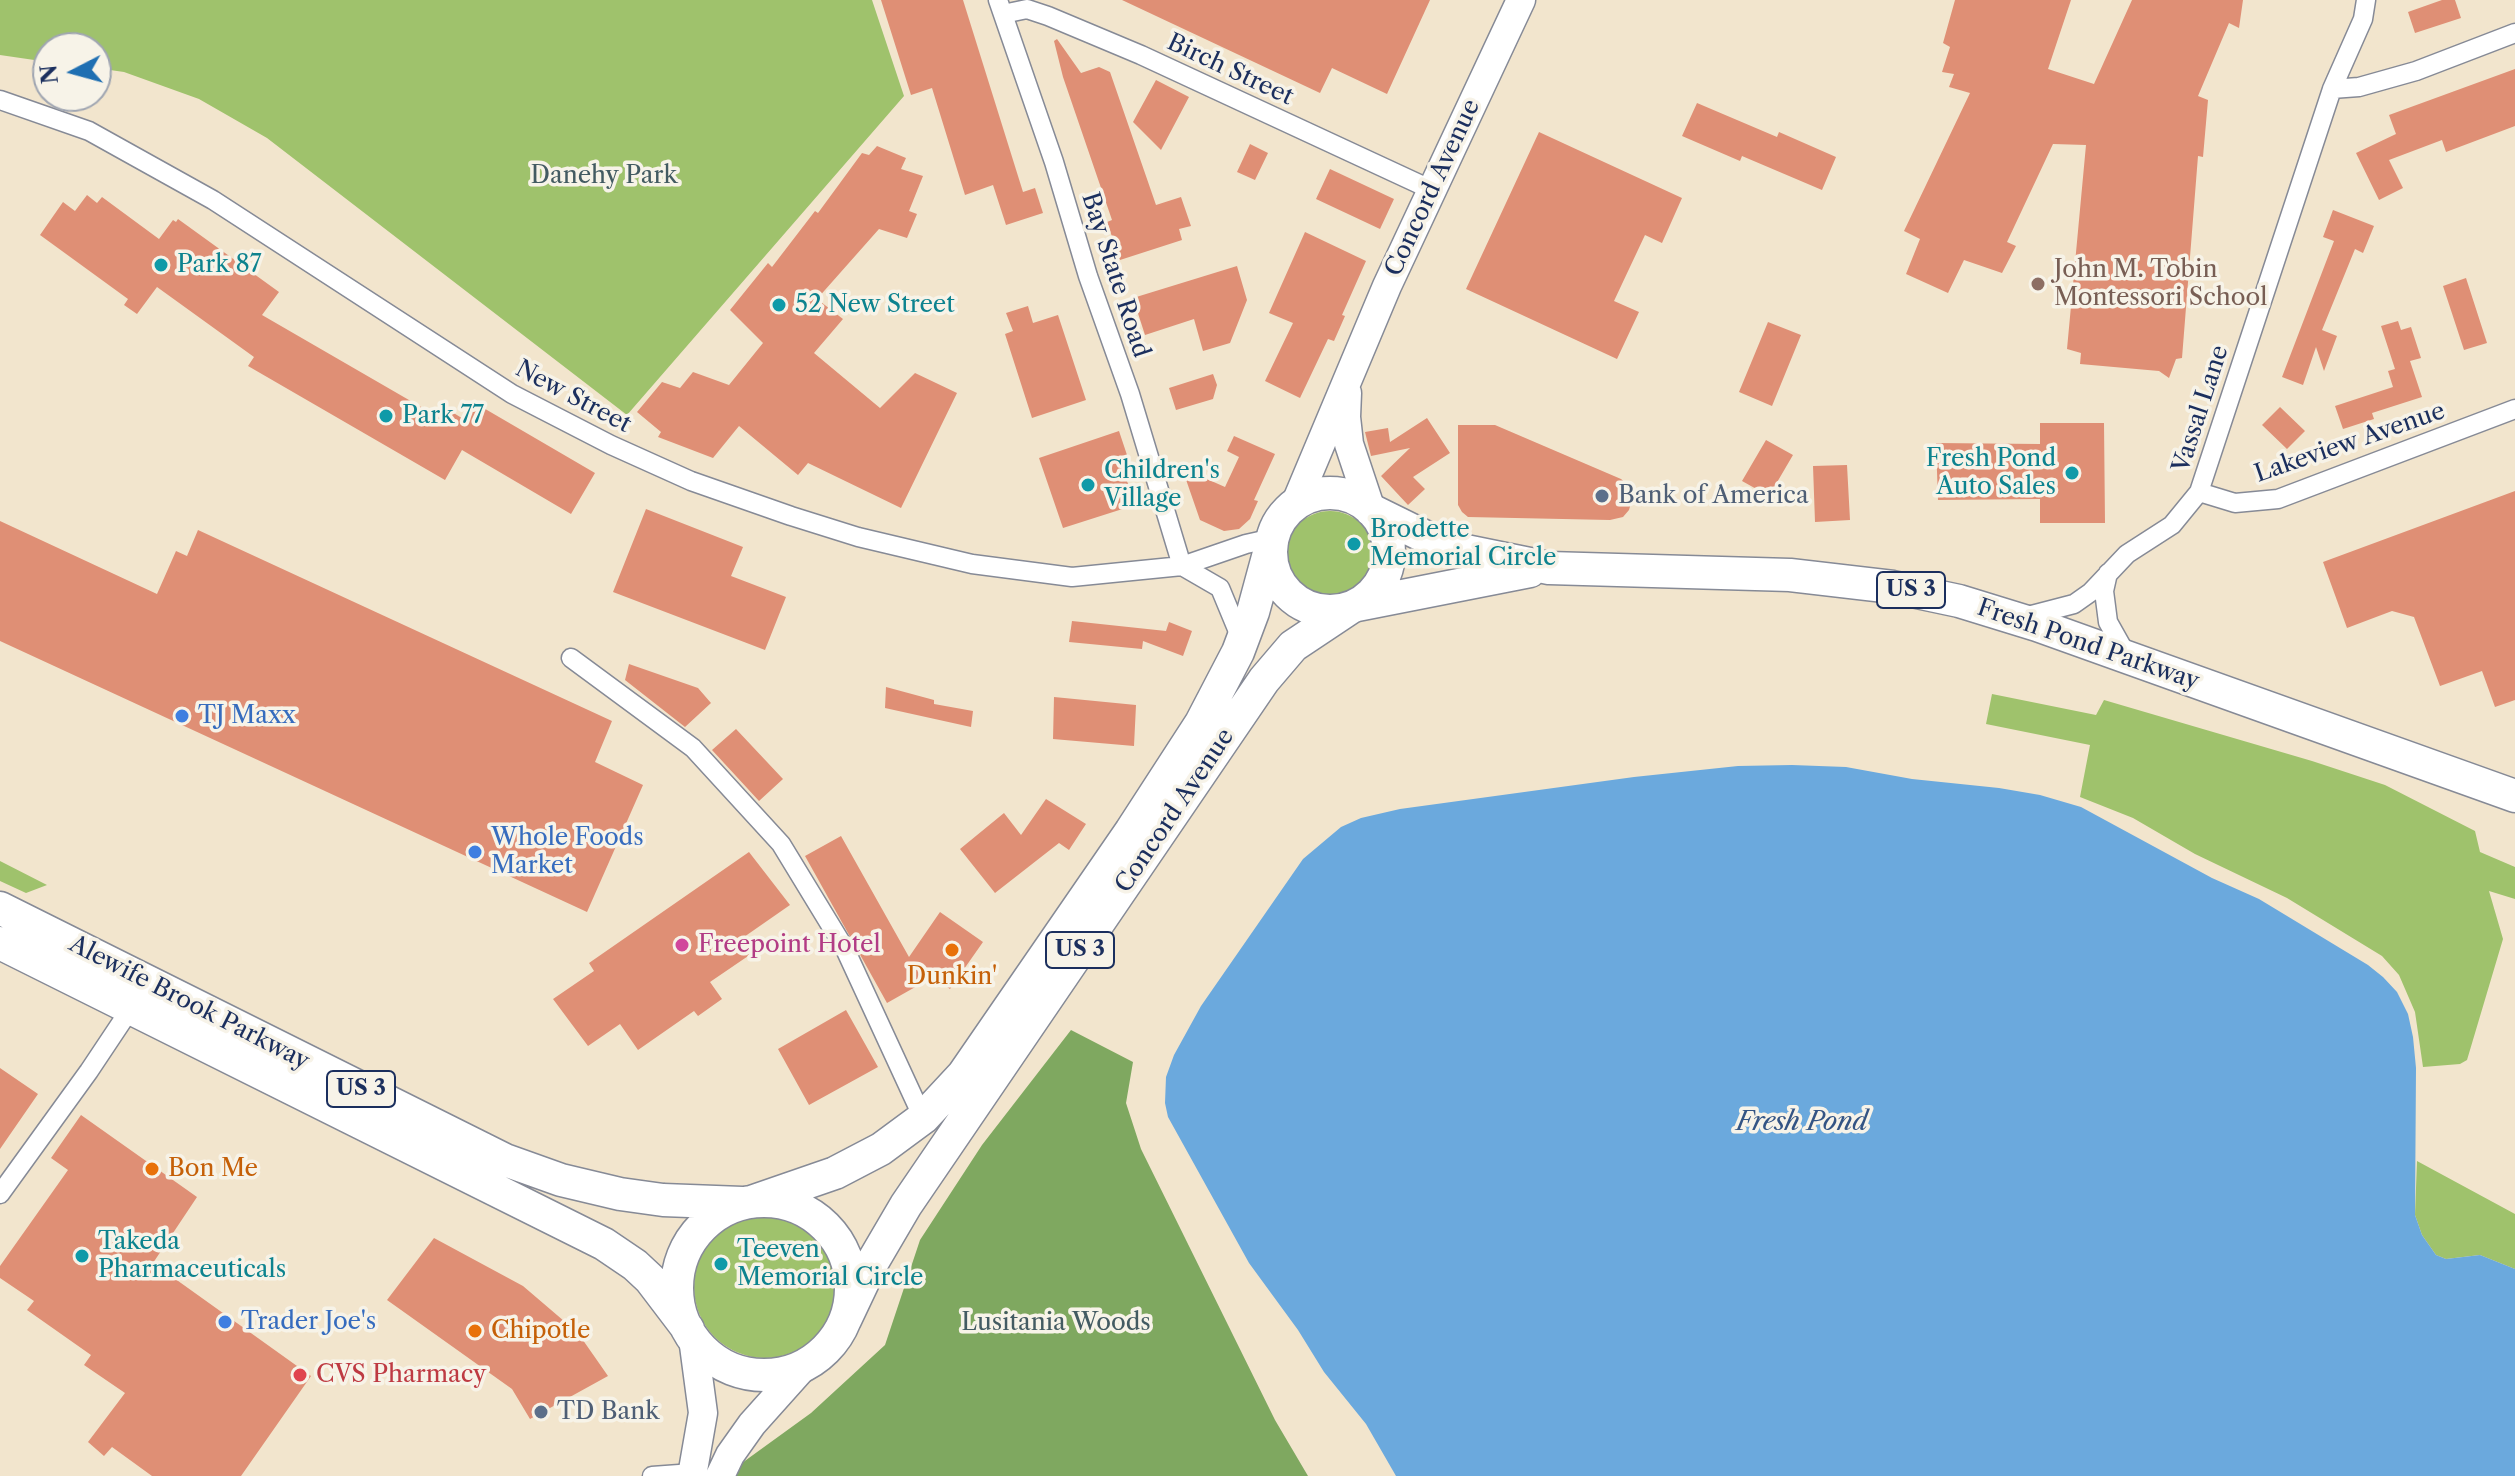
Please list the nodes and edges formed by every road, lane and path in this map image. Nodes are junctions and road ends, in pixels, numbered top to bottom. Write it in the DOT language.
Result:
graph roads {
  1 [pos="1521,0"];
  2 [pos="2366,0"];
  3 [pos="1000,7"];
  4 [pos="2515,33"];
  5 [pos="2332,89"];
  6 [pos="0,100"];
  7 [pos="1432,190"];
  8 [pos="1348,377"];
  9 [pos="2515,409"];
  10 [pos="2199,492"];
  11 [pos="1295,505"];
  12 [pos="1371,510"];
  13 [pos="1272,540"];
  14 [pos="1182,566"];
  15 [pos="1549,568"];
  16 [pos="2109,570"];
  17 [pos="1353,607"];
  18 [pos="2014,617"];
  19 [pos="1242,641"];
  20 [pos="571,658"];
  21 [pos="2131,658"];
  22 [pos="2509,790"];
  23 [pos="0,908"];
  24 [pos="0,943"];
  25 [pos="131,1008"];
  26 [pos="923,1118"];
  27 [pos="0,1194"];
  28 [pos="747,1202"];
  29 [pos="845,1320"];
  30 [pos="690,1334"];
  31 [pos="803,1367"];
  32 [pos="701,1475"];
  33 [pos="652,1476"];
  1 -- 7 [label="main road, Concord Avenue"];
  2 -- 5 [label="street, Vassal Lane"];
  3 -- 7 [label="street, Birch Street"];
  3 -- 14 [label="street, Bay State Road"];
  4 -- 5 [label="street"];
  5 -- 10 [label="street, Vassal Lane"];
  6 -- 14 [label="street, New Street"];
  7 -- 8 [label="main road, Concord Avenue"];
  8 -- 11 [label="main road, Concord Avenue"];
  8 -- 12 [label="main road, Concord Avenue"];
  9 -- 10 [label="street, Lakeview Avenue"];
  10 -- 16 [label="street, Vassal Lane"];
  11 -- 12 [label="highway, US 3"];
  11 -- 13 [label="highway, US 3"];
  12 -- 15 [label="highway, Fresh Pond Parkway / US 3"];
  12 -- 17 [label="highway"];
  13 -- 14 [label="street, New Street"];
  13 -- 17 [label="highway"];
  13 -- 19 [label="highway, Concord Avenue / US 3"];
  14 -- 19 [label="street"];
  15 -- 17 [label="highway, Fresh Pond Parkway / US 3"];
  15 -- 18 [label="highway, Fresh Pond Parkway / US 3"];
  16 -- 18 [label="street, Vassal Lane"];
  16 -- 21 [label="street"];
  17 -- 29 [label="highway, Concord Avenue / US 3"];
  18 -- 21 [label="highway, Fresh Pond Parkway / US 3"];
  19 -- 26 [label="highway, Concord Avenue / US 3"];
  20 -- 26 [label="street"];
  21 -- 22 [label="highway, Fresh Pond Parkway / US 3"];
  23 -- 28 [label="highway, Alewife Brook Parkway / US 3"];
  24 -- 25 [label="highway, Alewife Brook Parkway / US 3"];
  25 -- 27 [label="street"];
  25 -- 30 [label="highway, Alewife Brook Parkway / US 3"];
  26 -- 28 [label="highway, Concord Avenue / US 3"];
  28 -- 29 [label="highway"];
  28 -- 30 [label="highway"];
  29 -- 31 [label="highway, US 3"];
  30 -- 31 [label="highway, US 3"];
  30 -- 32 [label="main road"];
  31 -- 32 [label="main road"];
  32 -- 33 [label="street"];
}
